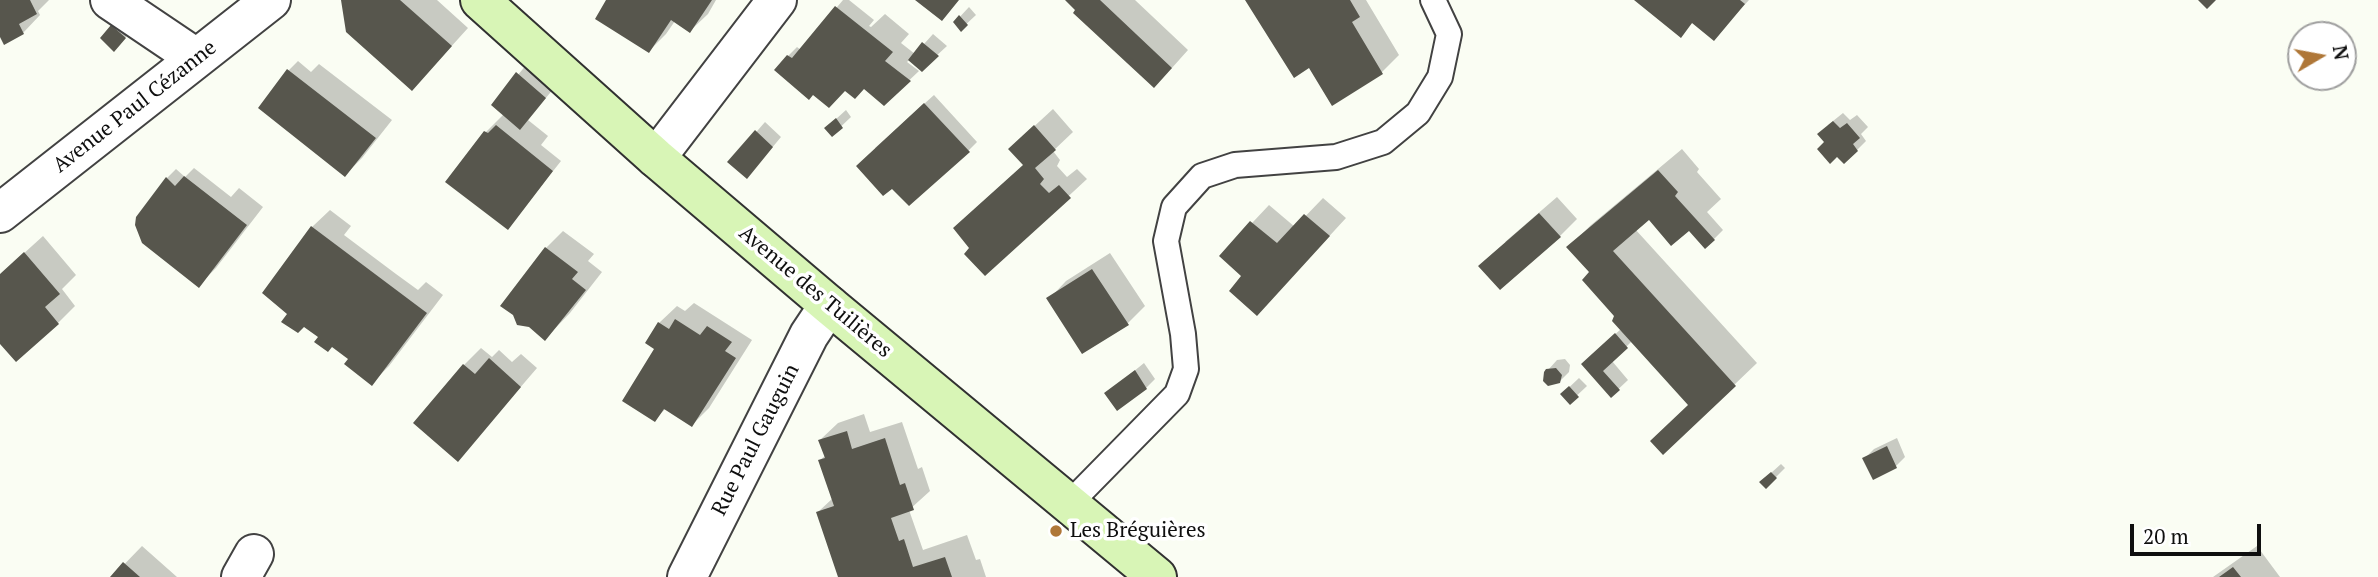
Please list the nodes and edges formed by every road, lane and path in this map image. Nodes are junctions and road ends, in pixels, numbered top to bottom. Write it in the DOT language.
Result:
graph roads {
  1 [pos="110,0"];
  2 [pos="271,0"];
  3 [pos="480,0"];
  4 [pos="777,0"];
  5 [pos="1433,0"];
  6 [pos="197,58"];
  7 [pos="656,158"];
  8 [pos="0,213"];
  9 [pos="829,305"];
  10 [pos="1069,504"];
  11 [pos="699,570"];
  12 [pos="1157,577"];
  1 -- 6 [label="street"];
  2 -- 6 [label="street, Avenue Paul Cézanne"];
  3 -- 7 [label="street, Avenue des Tuilières"];
  4 -- 7 [label="street"];
  5 -- 10 [label="lane"];
  6 -- 8 [label="street, Avenue Paul Cézanne"];
  7 -- 9 [label="street, Avenue des Tuilières"];
  9 -- 10 [label="street, Avenue des Tuilières"];
  9 -- 11 [label="street, Rue Paul Gauguin"];
  10 -- 12 [label="street, Avenue des Tuilières"];
}
